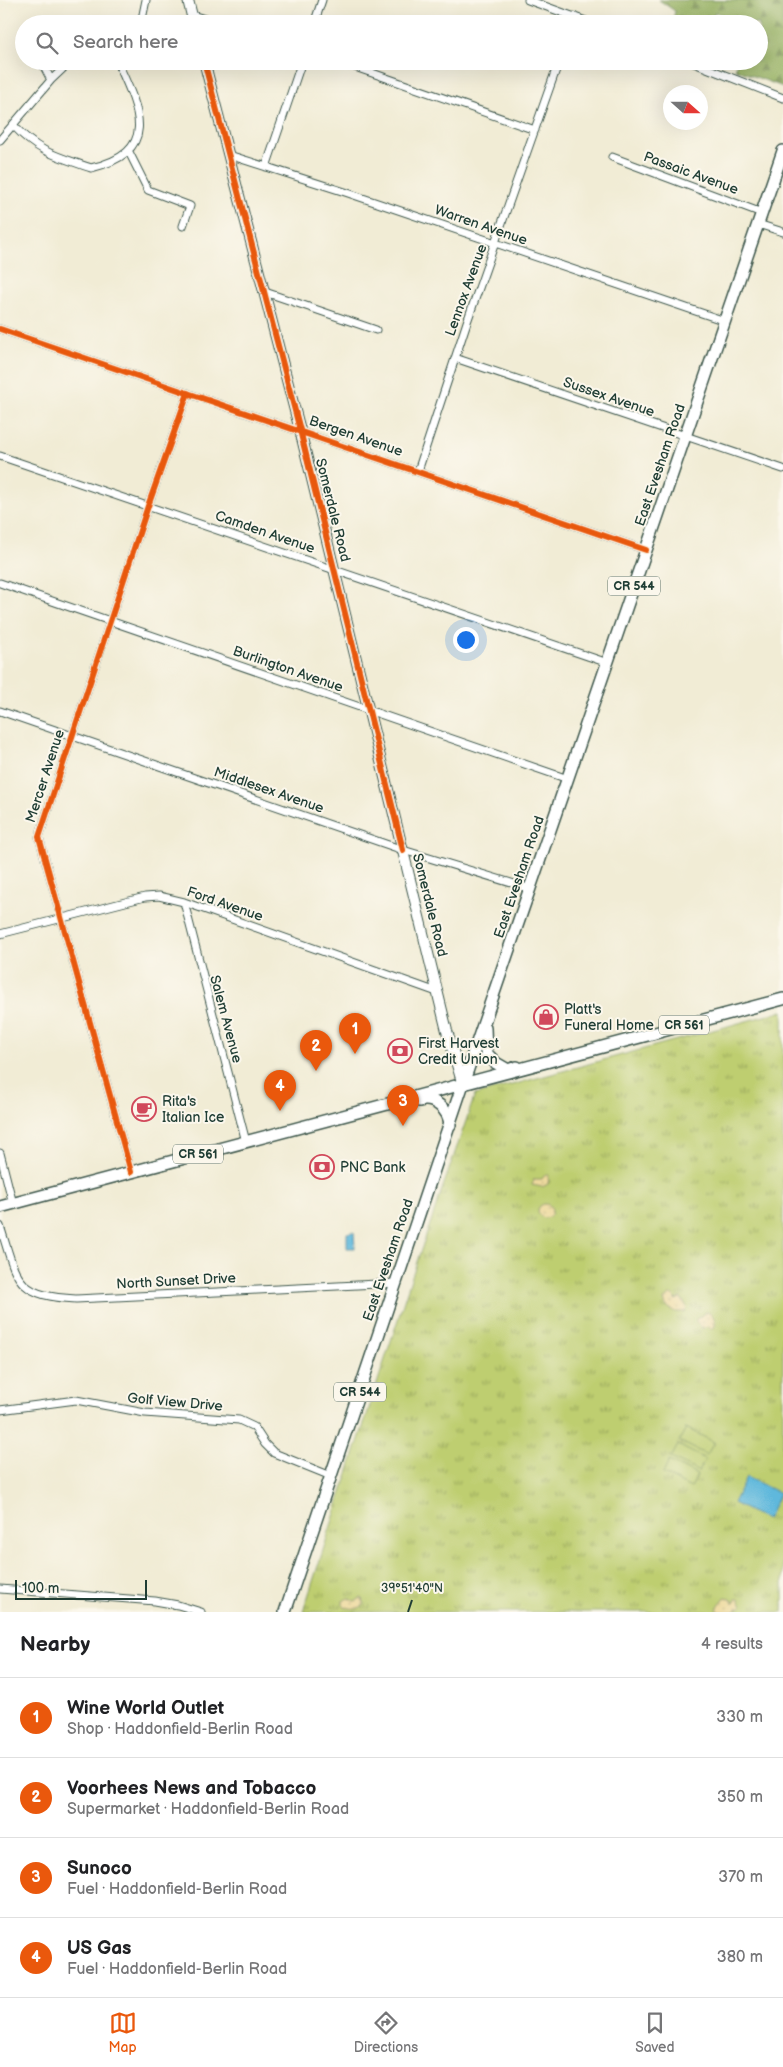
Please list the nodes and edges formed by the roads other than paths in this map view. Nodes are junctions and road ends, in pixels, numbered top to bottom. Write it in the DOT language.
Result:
graph roads {
  1 [pos="146,0"];
  2 [pos="188,0"];
  3 [pos="322,0"];
  4 [pos="528,0"];
  5 [pos="144,15"];
  6 [pos="192,15"];
  7 [pos="317,15"];
  8 [pos="571,15"];
  9 [pos="46,70"];
  10 [pos="61,70"];
  11 [pos="121,70"];
  12 [pos="206,70"];
  13 [pos="299,70"];
  14 [pos="364,70"];
  15 [pos="555,70"];
  16 [pos="712,70"];
  17 [pos="51,80"];
  18 [pos="783,98"];
  19 [pos="14,126"];
  20 [pos="535,130"];
  21 [pos="0,140"];
  22 [pos="783,151"];
  23 [pos="129,152"];
  24 [pos="229,155"];
  25 [pos="612,157"];
  26 [pos="266,167"];
  27 [pos="760,218"];
  28 [pos="183,226"];
  29 [pos="783,232"];
  30 [pos="496,243"];
  31 [pos="265,292"];
  32 [pos="725,321"];
  33 [pos="0,329"];
  34 [pos="376,330"];
  35 [pos="455,358"];
  36 [pos="188,393"];
  37 [pos="300,430"];
  38 [pos="686,436"];
  39 [pos="0,456"];
  40 [pos="783,469"];
  41 [pos="418,471"];
  42 [pos="148,506"];
  43 [pos="646,550"];
  44 [pos="334,569"];
  45 [pos="0,584"];
  46 [pos="110,620"];
  47 [pos="608,663"];
  48 [pos="368,710"];
  49 [pos="0,711"];
  50 [pos="72,735"];
  51 [pos="568,779"];
  52 [pos="402,850"];
  53 [pos="531,889"];
  54 [pos="184,902"];
  55 [pos="61,918"];
  56 [pos="0,934"];
  57 [pos="437,992"];
  58 [pos="783,998"];
  59 [pos="485,1022"];
  60 [pos="521,1070"];
  61 [pos="463,1085"];
  62 [pos="413,1098"];
  63 [pos="450,1126"];
  64 [pos="246,1142"];
  65 [pos="0,1153"];
  66 [pos="130,1172"];
  67 [pos="13,1204"];
  68 [pos="0,1207"];
  69 [pos="0,1226"];
  70 [pos="397,1283"];
  71 [pos="0,1410"];
  72 [pos="331,1476"];
  73 [pos="0,1589"];
  74 [pos="202,1612"];
  75 [pos="285,1612"];
  1 -- 5 [label="street"];
  2 -- 6 [label="main road"];
  3 -- 7 [label="street"];
  4 -- 8 [label="street"];
  9 -- 17 [label="street"];
  10 -- 17 [label="street"];
  11 -- 23 [label="street"];
  12 -- 24 [label="main road, Somerdale Road"];
  13 -- 26 [label="street"];
  14 -- 20 [label="street"];
  15 -- 20 [label="street, Lennox Avenue"];
  16 -- 18 [label="street"];
  17 -- 19 [label="street"];
  19 -- 21 [label="street"];
  19 -- 23 [label="street"];
  20 -- 30 [label="street, Lennox Avenue"];
  22 -- 27 [label="main road, East Evesham Road / CR 544"];
  23 -- 28 [label="street"];
  24 -- 26 [label="street, Warren Avenue"];
  24 -- 31 [label="main road, Somerdale Road"];
  25 -- 27 [label="street, Passaic Avenue"];
  26 -- 30 [label="street, Warren Avenue"];
  27 -- 29 [label="street, Passaic Avenue"];
  27 -- 32 [label="main road, East Evesham Road / CR 544"];
  30 -- 32 [label="street, Warren Avenue"];
  30 -- 35 [label="street, Lennox Avenue"];
  31 -- 34 [label="street"];
  31 -- 37 [label="main road, Somerdale Road"];
  32 -- 38 [label="main road, East Evesham Road / CR 544"];
  33 -- 36 [label="street, Bergen Avenue"];
  35 -- 38 [label="street, Sussex Avenue"];
  35 -- 41 [label="street, Lennox Avenue"];
  36 -- 37 [label="street, Bergen Avenue"];
  36 -- 42 [label="street, Mercer Avenue"];
  37 -- 41 [label="street, Bergen Avenue"];
  37 -- 44 [label="main road, Somerdale Road"];
  38 -- 40 [label="street, Sussex Avenue"];
  38 -- 43 [label="main road, East Evesham Road / CR 544"];
  39 -- 42 [label="street, Camden Avenue"];
  41 -- 43 [label="street, Bergen Avenue"];
  42 -- 44 [label="street, Camden Avenue"];
  42 -- 46 [label="street, Mercer Avenue"];
  43 -- 47 [label="main road, East Evesham Road / CR 544"];
  44 -- 47 [label="street, Camden Avenue"];
  44 -- 48 [label="main road, Somerdale Road"];
  45 -- 46 [label="street, Burlington Avenue"];
  46 -- 48 [label="street, Burlington Avenue"];
  46 -- 50 [label="street, Mercer Avenue"];
  47 -- 51 [label="main road, East Evesham Road / CR 544"];
  48 -- 51 [label="street, Burlington Avenue"];
  48 -- 52 [label="main road, Somerdale Road"];
  49 -- 50 [label="street, Middlesex Avenue"];
  50 -- 52 [label="street, Middlesex Avenue"];
  50 -- 55 [label="street, Mercer Avenue"];
  51 -- 53 [label="main road, East Evesham Road / CR 544"];
  52 -- 53 [label="street, Middlesex Avenue"];
  52 -- 57 [label="main road, Somerdale Road"];
  53 -- 59 [label="main road, East Evesham Road / CR 544"];
  54 -- 55 [label="street, Ford Avenue"];
  54 -- 57 [label="street, Ford Avenue"];
  54 -- 64 [label="street, Salem Avenue"];
  55 -- 56 [label="street, Ford Avenue"];
  55 -- 66 [label="street, Mercer Avenue"];
  57 -- 61 [label="main road, Somerdale Road"];
  58 -- 60 [label="main road, CR 561"];
  59 -- 60 [label="main road"];
  59 -- 61 [label="main road, East Evesham Road / CR 544"];
  60 -- 61 [label="main road, CR 561"];
  61 -- 62 [label="main road, CR 561"];
  61 -- 63 [label="main road, East Evesham Road / CR 544"];
  62 -- 63 [label="main road"];
  62 -- 64 [label="main road, CR 561"];
  63 -- 70 [label="main road, East Evesham Road / CR 544"];
  64 -- 66 [label="main road, CR 561"];
  65 -- 67 [label="street"];
  66 -- 67 [label="main road, CR 561"];
  67 -- 68 [label="main road, CR 561"];
  69 -- 70 [label="street, North Sunset Drive"];
  70 -- 72 [label="main road, East Evesham Road / CR 544"];
  71 -- 72 [label="street, Golf View Drive"];
  72 -- 75 [label="main road, East Evesham Road / CR 544"];
  73 -- 74 [label="street"];
}
